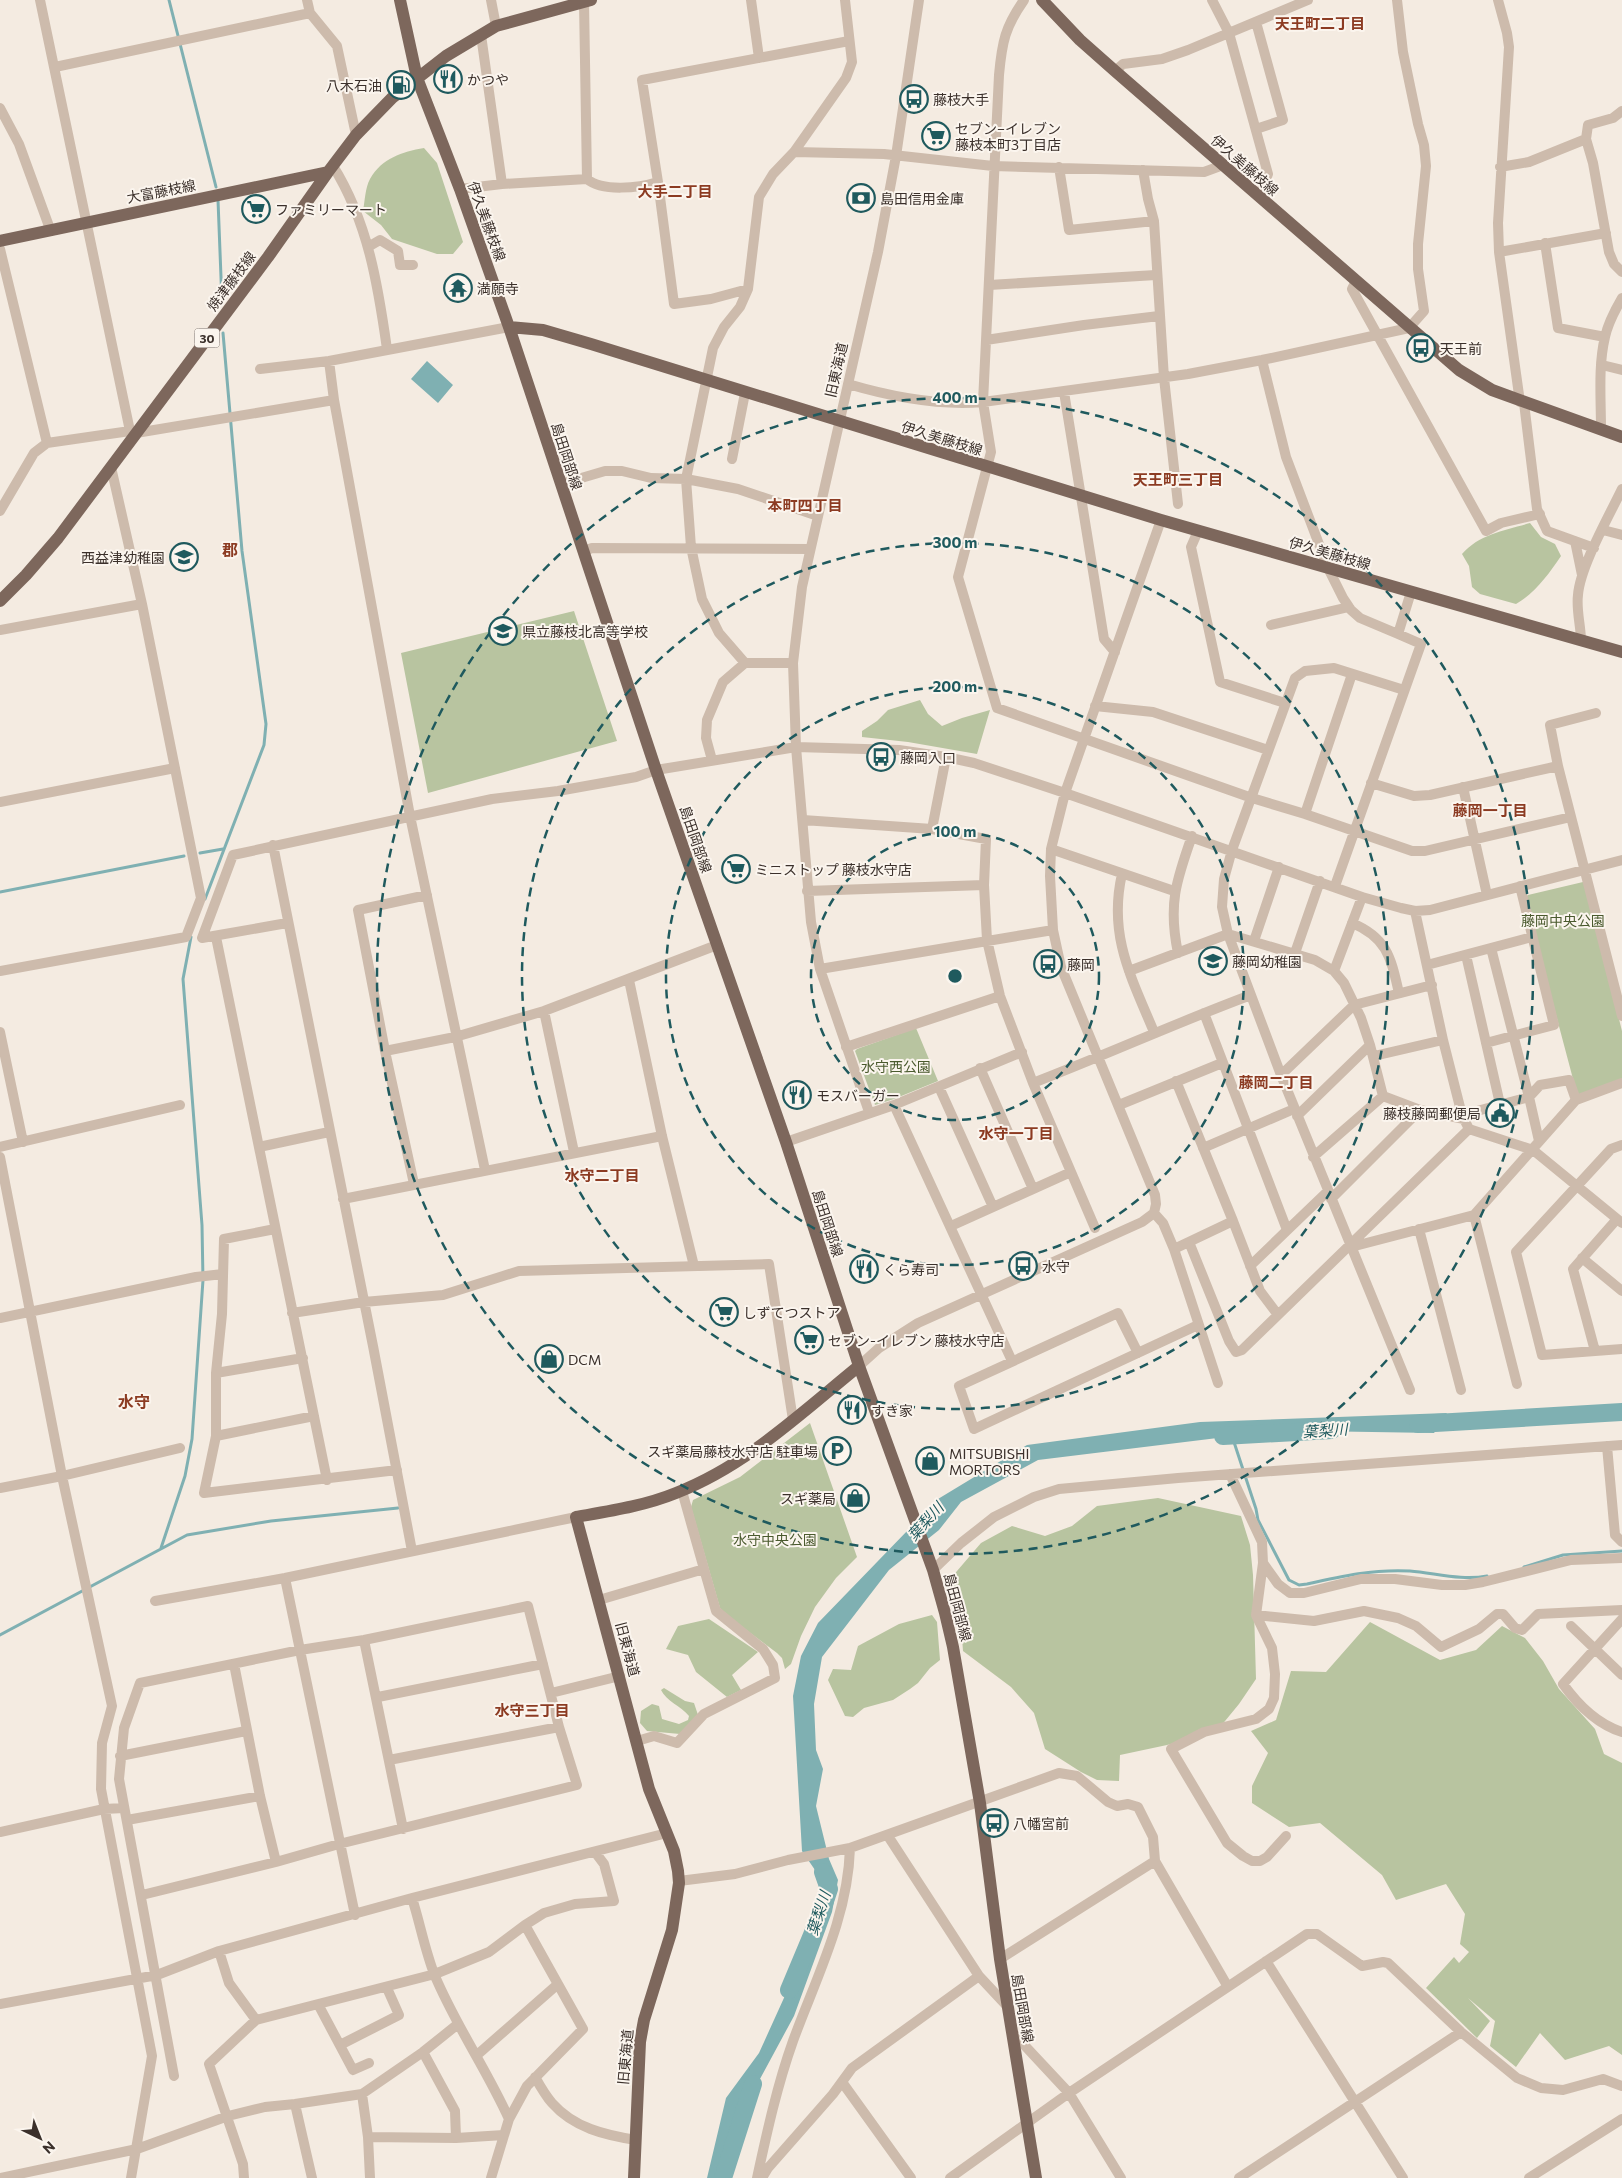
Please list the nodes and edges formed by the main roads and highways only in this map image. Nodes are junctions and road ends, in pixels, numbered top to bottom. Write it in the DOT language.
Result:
graph roads {
  1 [pos="400,0"];
  2 [pos="1042,0"];
  3 [pos="587,1"];
  4 [pos="417,78"];
  5 [pos="331,169"];
  6 [pos="0,241"];
  7 [pos="509,327"];
  8 [pos="1622,437"];
  9 [pos="0,601"];
  10 [pos="1622,652"];
  11 [pos="859,1366"];
  12 [pos="634,2178"];
  13 [pos="1036,2178"];
  1 -- 4 [label="main road, 伊久美藤枝線"];
  2 -- 8 [label="main road, 伊久美藤枝線"];
  3 -- 4 [label="main road"];
  4 -- 5 [label="main road, 焼津藤枝線 / 30"];
  4 -- 7 [label="main road, 伊久美藤枝線"];
  5 -- 6 [label="main road, 大富藤枝線"];
  5 -- 9 [label="main road, 焼津藤枝線 / 30"];
  7 -- 10 [label="main road, 伊久美藤枝線"];
  7 -- 11 [label="main road, 島田岡部線"];
  11 -- 12 [label="main road, 旧東海道"];
  11 -- 13 [label="main road, 島田岡部線"];
}
